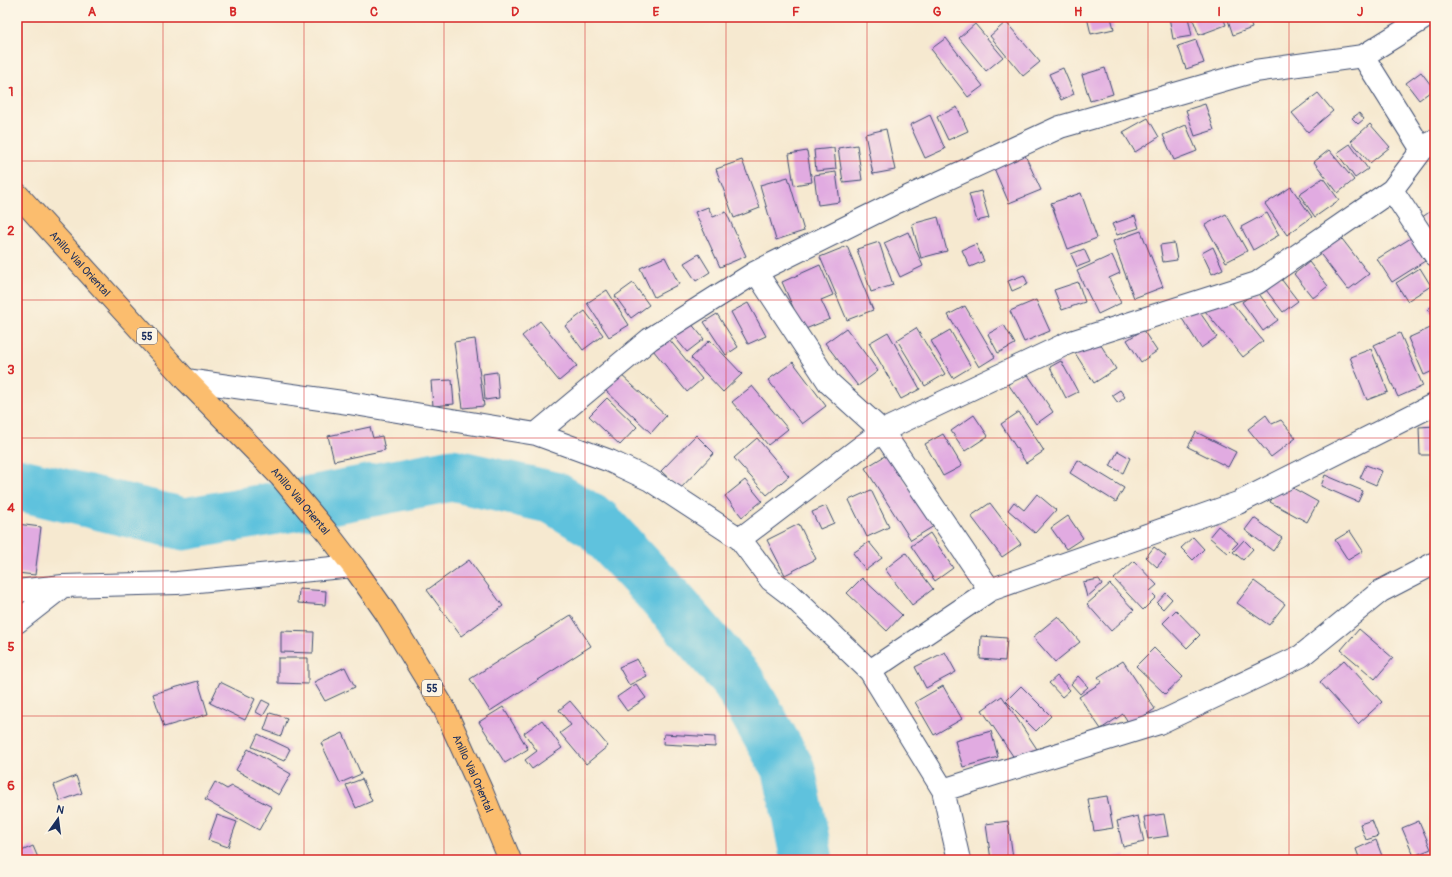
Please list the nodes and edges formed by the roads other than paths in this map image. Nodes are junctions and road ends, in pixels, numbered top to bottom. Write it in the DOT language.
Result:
graph roads {
  1 [pos="1426,17"];
  2 [pos="1363,56"];
  3 [pos="1429,145"];
  4 [pos="1392,190"];
  5 [pos="17,194"];
  6 [pos="1435,255"];
  7 [pos="756,272"];
  8 [pos="186,380"];
  9 [pos="1435,404"];
  10 [pos="882,431"];
  11 [pos="536,434"];
  12 [pos="740,539"];
  13 [pos="1435,563"];
  14 [pos="353,566"];
  15 [pos="62,586"];
  16 [pos="990,590"];
  17 [pos="17,591"];
  18 [pos="17,622"];
  19 [pos="870,671"];
  20 [pos="944,790"];
  21 [pos="510,860"];
  22 [pos="959,860"];
  1 -- 2 [label="street"];
  2 -- 3 [label="street"];
  2 -- 7 [label="street"];
  3 -- 4 [label="street"];
  4 -- 6 [label="street"];
  4 -- 10 [label="street"];
  5 -- 8 [label="highway, Anillo Vial Oriental / 55"];
  7 -- 10 [label="street"];
  7 -- 11 [label="street"];
  8 -- 11 [label="street"];
  8 -- 14 [label="highway, Anillo Vial Oriental / 55"];
  9 -- 16 [label="street"];
  10 -- 12 [label="street"];
  10 -- 16 [label="street"];
  11 -- 12 [label="street"];
  12 -- 19 [label="street"];
  13 -- 20 [label="street"];
  14 -- 15 [label="street"];
  14 -- 21 [label="highway, Anillo Vial Oriental / 55"];
  15 -- 17 [label="street"];
  15 -- 18 [label="street"];
  16 -- 19 [label="street"];
  19 -- 20 [label="street"];
  20 -- 22 [label="street"];
}
